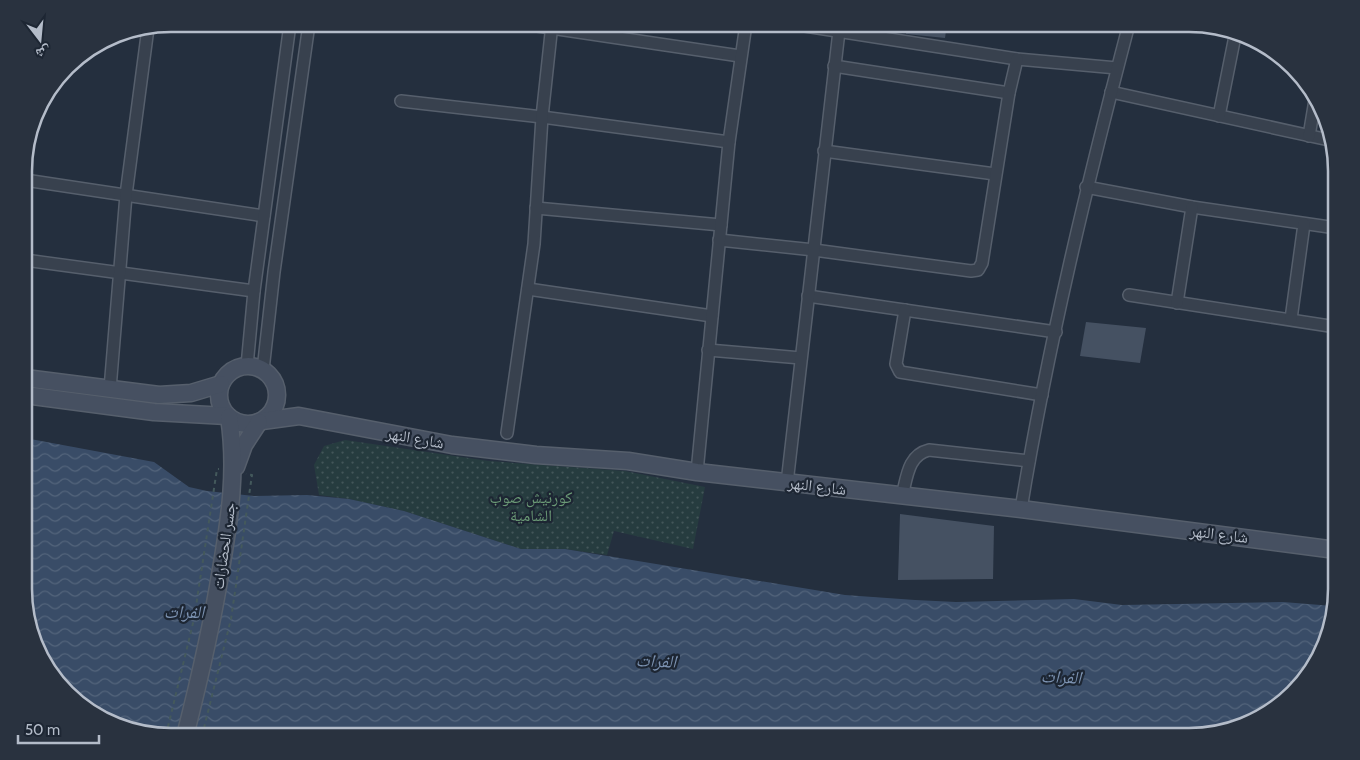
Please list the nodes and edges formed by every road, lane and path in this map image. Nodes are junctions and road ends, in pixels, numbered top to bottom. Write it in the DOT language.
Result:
graph roads {
  1 [pos="744,32"];
  2 [pos="839,32"];
  3 [pos="847,32"];
  4 [pos="1127,32"];
  5 [pos="289,33"];
  6 [pos="308,33"];
  7 [pos="551,33"];
  8 [pos="593,33"];
  9 [pos="147,35"];
  10 [pos="1234,40"];
  11 [pos="740,56"];
  12 [pos="1017,59"];
  13 [pos="834,66"];
  14 [pos="1118,68"];
  15 [pos="1111,92"];
  16 [pos="1009,93"];
  17 [pos="401,102"];
  18 [pos="1313,111"];
  19 [pos="1219,116"];
  20 [pos="542,117"];
  21 [pos="1309,136"];
  22 [pos="1324,139"];
  23 [pos="729,142"];
  24 [pos="824,151"];
  25 [pos="996,174"];
  26 [pos="32,181"];
  27 [pos="1086,187"];
  28 [pos="126,195"];
  29 [pos="1192,206"];
  30 [pos="536,208"];
  31 [pos="264,216"];
  32 [pos="1304,224"];
  33 [pos="721,225"];
  34 [pos="1327,227"];
  35 [pos="719,240"];
  36 [pos="814,250"];
  37 [pos="32,261"];
  38 [pos="119,273"];
  39 [pos="528,289"];
  40 [pos="254,291"];
  41 [pos="1129,295"];
  42 [pos="808,296"];
  43 [pos="1176,303"];
  44 [pos="905,310"];
  45 [pos="712,316"];
  46 [pos="1291,319"];
  47 [pos="1327,325"];
  48 [pos="1056,332"];
  49 [pos="708,350"];
  50 [pos="801,358"];
  51 [pos="255,368"];
  52 [pos="32,379"];
  53 [pos="221,384"];
  54 [pos="276,387"];
  55 [pos="110,389"];
  56 [pos="1042,395"];
  57 [pos="32,396"];
  58 [pos="299,416"];
  59 [pos="228,417"];
  60 [pos="261,421"];
  61 [pos="507,433"];
  62 [pos="1029,461"];
  63 [pos="217,469"];
  64 [pos="234,472"];
  65 [pos="697,472"];
  66 [pos="252,475"];
  67 [pos="787,483"];
  68 [pos="902,496"];
  69 [pos="1021,509"];
  70 [pos="1327,549"];
  71 [pos="168,728"];
  72 [pos="187,728"];
  73 [pos="204,728"];
  1 -- 11 [label="street"];
  2 -- 13 [label="street"];
  3 -- 12 [label="street"];
  4 -- 14 [label="street"];
  5 -- 31 [label="street"];
  6 -- 51 [label="street"];
  7 -- 20 [label="street"];
  8 -- 11 [label="street"];
  9 -- 28 [label="street"];
  10 -- 19 [label="street"];
  11 -- 23 [label="street"];
  12 -- 14 [label="street"];
  12 -- 16 [label="street"];
  13 -- 16 [label="street"];
  13 -- 24 [label="street"];
  14 -- 15 [label="street"];
  15 -- 19 [label="street"];
  15 -- 27 [label="street"];
  16 -- 25 [label="street"];
  17 -- 20 [label="street"];
  18 -- 21 [label="street"];
  19 -- 21 [label="street"];
  20 -- 23 [label="street"];
  20 -- 30 [label="street"];
  21 -- 22 [label="street"];
  23 -- 33 [label="street"];
  24 -- 25 [label="street"];
  24 -- 36 [label="street"];
  25 -- 36 [label="street"];
  26 -- 28 [label="street"];
  27 -- 29 [label="street"];
  27 -- 48 [label="street"];
  28 -- 31 [label="street"];
  28 -- 38 [label="street"];
  29 -- 32 [label="street"];
  29 -- 43 [label="street"];
  30 -- 33 [label="street"];
  30 -- 39 [label="street"];
  31 -- 40 [label="street"];
  32 -- 34 [label="street"];
  32 -- 46 [label="street"];
  33 -- 35 [label="street"];
  35 -- 36 [label="street"];
  35 -- 45 [label="street"];
  36 -- 42 [label="street"];
  37 -- 38 [label="street"];
  38 -- 40 [label="street"];
  38 -- 55 [label="street"];
  39 -- 45 [label="street"];
  39 -- 61 [label="street"];
  40 -- 51 [label="street"];
  41 -- 43 [label="street"];
  42 -- 44 [label="street"];
  42 -- 50 [label="street"];
  43 -- 46 [label="street"];
  44 -- 48 [label="street"];
  44 -- 56 [label="street"];
  45 -- 49 [label="street"];
  46 -- 47 [label="street"];
  48 -- 56 [label="street"];
  49 -- 50 [label="street"];
  49 -- 65 [label="street"];
  50 -- 67 [label="street"];
  51 -- 53 [label="main road"];
  51 -- 54 [label="main road"];
  52 -- 55 [label="main road"];
  53 -- 55 [label="main road"];
  53 -- 59 [label="main road"];
  54 -- 58 [label="main road"];
  54 -- 60 [label="main road"];
  56 -- 62 [label="street"];
  57 -- 59 [label="main road"];
  58 -- 60 [label="main road, شارع النهر"];
  58 -- 65 [label="main road, شارع النهر"];
  59 -- 60 [label="main road"];
  59 -- 64 [label="main road"];
  60 -- 64 [label="main road"];
  62 -- 68 [label="street"];
  62 -- 69 [label="street"];
  63 -- 71 [label="path"];
  64 -- 72 [label="main road, جسر الحضارات"];
  65 -- 67 [label="main road, شارع النهر"];
  66 -- 73 [label="path"];
  67 -- 68 [label="main road, شارع النهر"];
  68 -- 69 [label="main road, شارع النهر"];
  69 -- 70 [label="main road, شارع النهر"];
}
